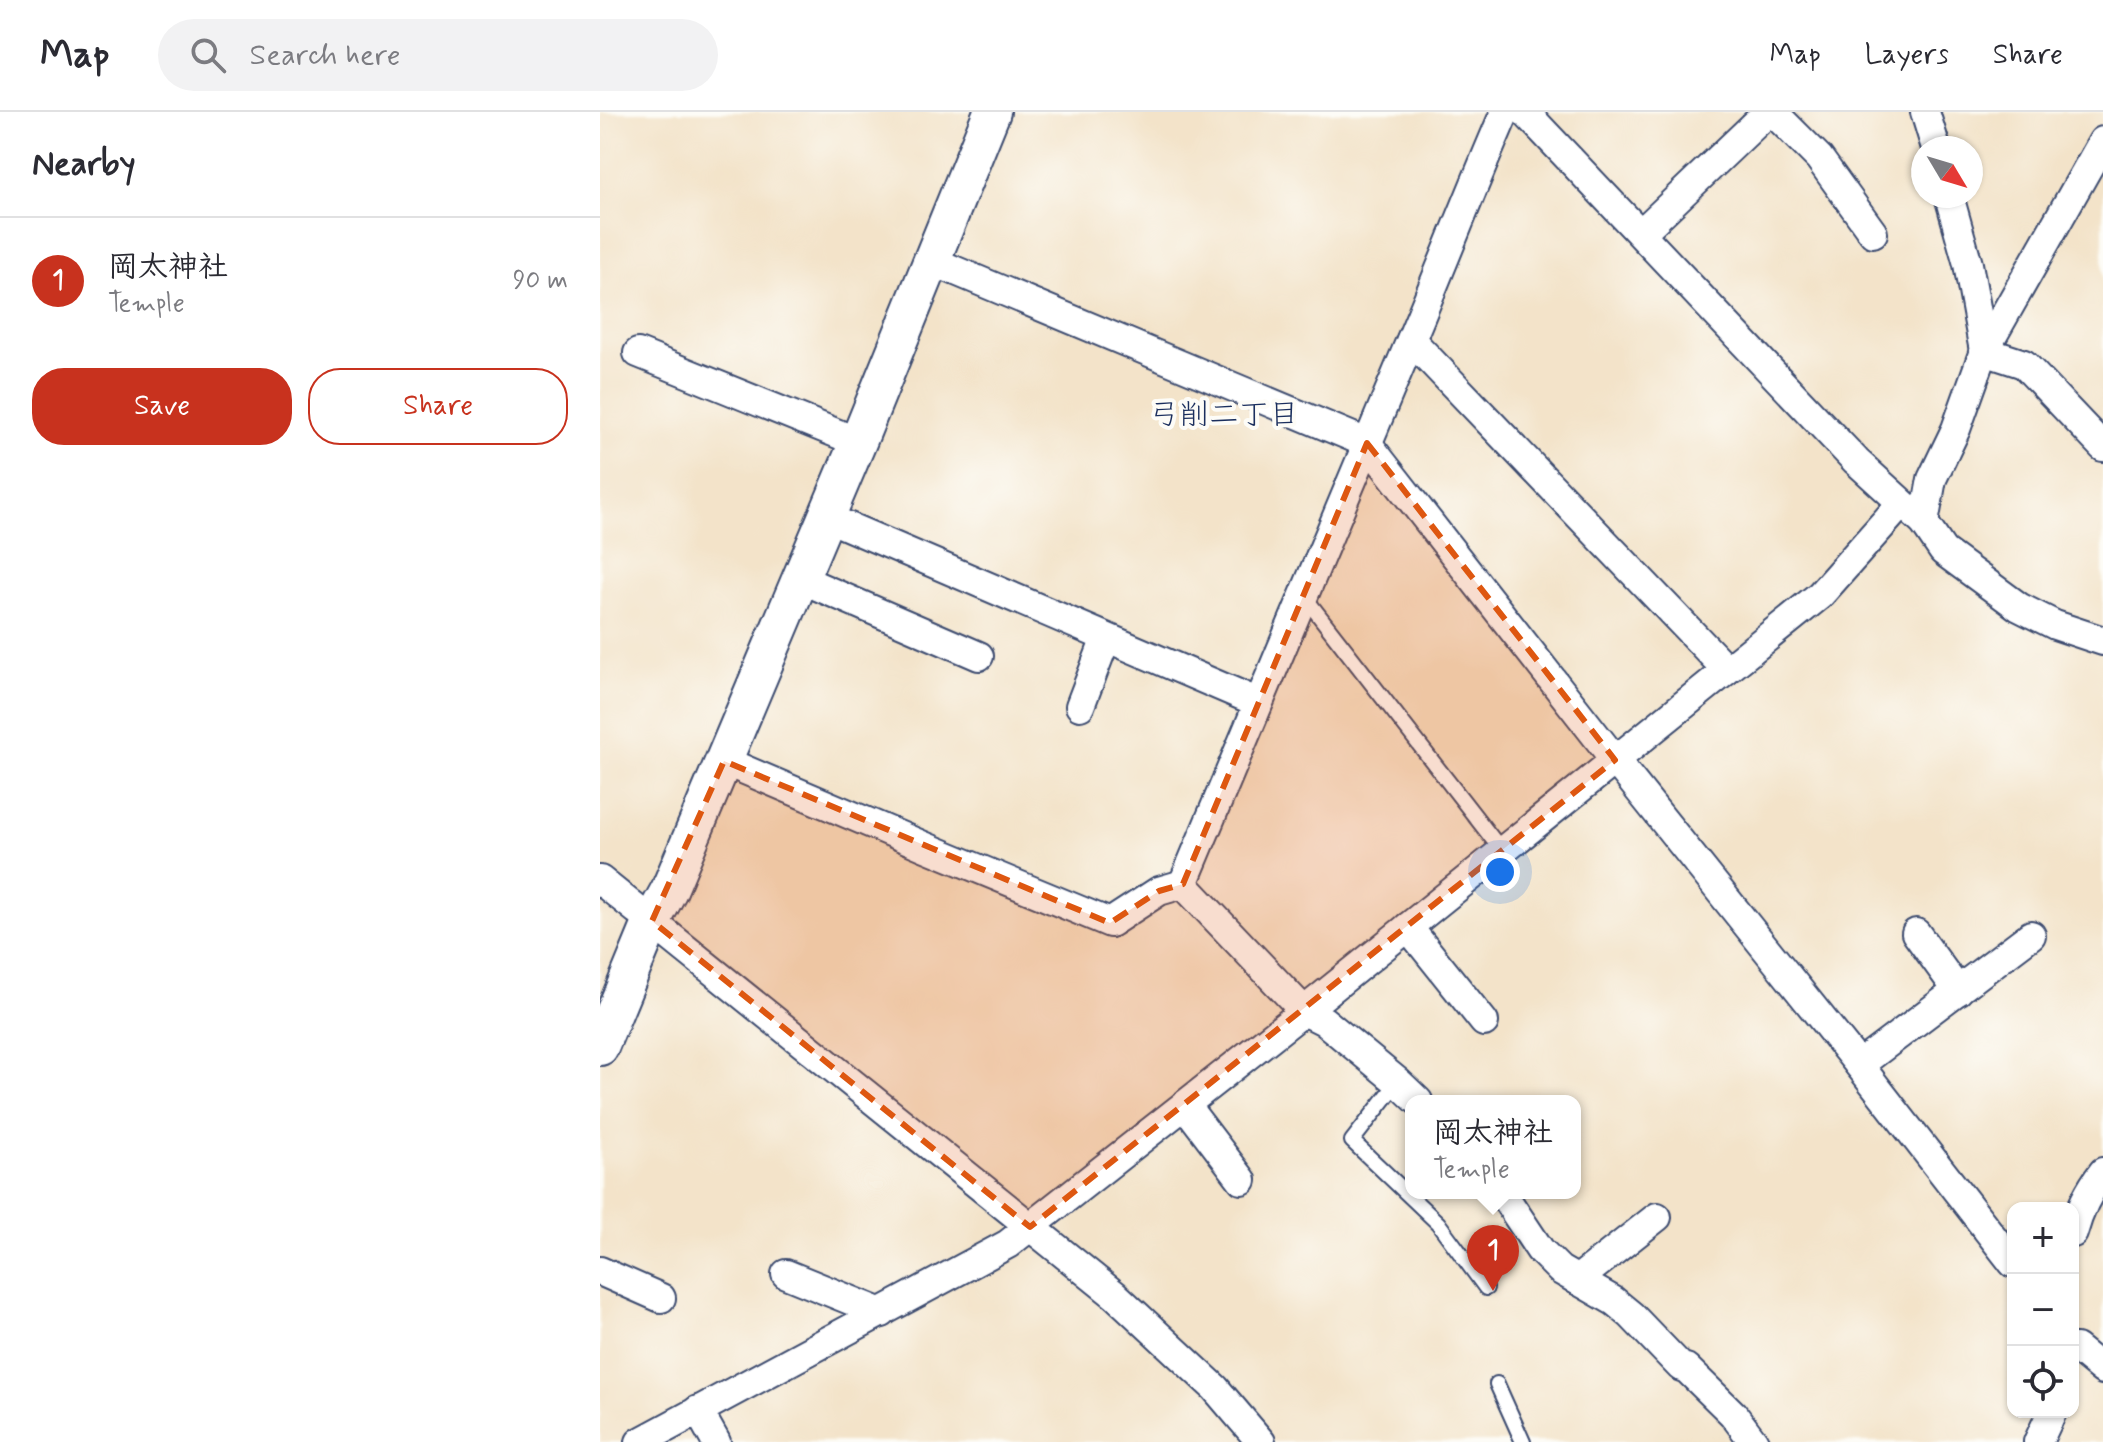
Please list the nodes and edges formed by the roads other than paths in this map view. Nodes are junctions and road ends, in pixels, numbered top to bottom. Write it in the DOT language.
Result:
graph roads {
  1 [pos="992,112"];
  2 [pos="1505,112"];
  3 [pos="1770,112"];
  4 [pos="1925,112"];
  5 [pos="1543,118"];
  6 [pos="1932,136"];
  7 [pos="2103,141"];
  8 [pos="1952,208"];
  9 [pos="1641,233"];
  10 [pos="1873,233"];
  11 [pos="932,261"];
  12 [pos="1411,340"];
  13 [pos="1984,351"];
  14 [pos="638,353"];
  15 [pos="858,442"];
  16 [pos="1367,443"];
  17 [pos="2103,447"];
  18 [pos="1901,504"];
  19 [pos="826,517"];
  20 [pos="1924,523"];
  21 [pos="801,579"];
  22 [pos="1303,595"];
  23 [pos="1106,638"];
  24 [pos="2103,641"];
  25 [pos="979,656"];
  26 [pos="1727,670"];
  27 [pos="1257,702"];
  28 [pos="1080,706"];
  29 [pos="1615,760"];
  30 [pos="724,761"];
  31 [pos="1502,851"];
  32 [pos="600,880"];
  33 [pos="1183,884"];
  34 [pos="652,921"];
  35 [pos="1408,927"];
  36 [pos="1916,933"];
  37 [pos="2031,935"];
  38 [pos="1958,991"];
  39 [pos="1304,1011"];
  40 [pos="1484,1022"];
  41 [pos="600,1047"];
  42 [pos="1859,1065"];
  43 [pos="1408,1091"];
  44 [pos="1185,1105"];
  45 [pos="2103,1172"];
  46 [pos="1242,1180"];
  47 [pos="1405,1192"];
  48 [pos="1413,1199"];
  49 [pos="1506,1199"];
  50 [pos="2079,1212"];
  51 [pos="1657,1217"];
  52 [pos="1030,1227"];
  53 [pos="2007,1255"];
  54 [pos="600,1271"];
  55 [pos="786,1274"];
  56 [pos="1577,1280"];
  57 [pos="1486,1288"];
  58 [pos="661,1298"];
  59 [pos="882,1313"];
  60 [pos="2079,1353"];
  61 [pos="2103,1370"];
  62 [pos="1497,1384"];
  63 [pos="698,1410"];
  64 [pos="2049,1418"];
  65 [pos="640,1442"];
  66 [pos="716,1442"];
  67 [pos="1261,1442"];
  68 [pos="1523,1442"];
  69 [pos="1754,1442"];
  70 [pos="2038,1442"];
  1 -- 11 [label="street"];
  2 -- 12 [label="street"];
  3 -- 9 [label="street"];
  3 -- 10 [label="street"];
  4 -- 6 [label="street"];
  5 -- 9 [label="street"];
  7 -- 13 [label="street"];
  8 -- 13 [label="street"];
  9 -- 18 [label="street"];
  11 -- 15 [label="street"];
  11 -- 16 [label="street"];
  12 -- 16 [label="street"];
  12 -- 26 [label="street"];
  13 -- 17 [label="street"];
  13 -- 20 [label="street"];
  14 -- 15 [label="street"];
  15 -- 19 [label="street"];
  16 -- 22 [label="street"];
  16 -- 29 [label="street"];
  18 -- 20 [label="street"];
  18 -- 26 [label="street"];
  19 -- 21 [label="street"];
  19 -- 23 [label="street"];
  20 -- 24 [label="street"];
  21 -- 25 [label="street"];
  21 -- 30 [label="street"];
  22 -- 27 [label="street"];
  22 -- 31 [label="lane"];
  23 -- 27 [label="street"];
  23 -- 28 [label="street"];
  26 -- 29 [label="street"];
  27 -- 33 [label="street"];
  29 -- 31 [label="street"];
  29 -- 42 [label="street"];
  30 -- 33 [label="street"];
  30 -- 34 [label="street"];
  31 -- 35 [label="street"];
  32 -- 34 [label="street"];
  33 -- 39 [label="street"];
  34 -- 41 [label="street"];
  34 -- 52 [label="street"];
  35 -- 39 [label="street"];
  35 -- 40 [label="street"];
  36 -- 38 [label="street"];
  37 -- 38 [label="street"];
  38 -- 42 [label="street"];
  39 -- 43 [label="street"];
  39 -- 44 [label="street"];
  42 -- 53 [label="street"];
  43 -- 47 [label="lane"];
  44 -- 46 [label="street"];
  44 -- 52 [label="street"];
  45 -- 50 [label="street"];
  48 -- 57 [label="lane"];
  49 -- 56 [label="street"];
  51 -- 56 [label="street"];
  52 -- 59 [label="street"];
  52 -- 67 [label="street"];
  54 -- 58 [label="street"];
  55 -- 59 [label="street"];
  56 -- 69 [label="street"];
  59 -- 63 [label="street"];
  60 -- 61 [label="street"];
  62 -- 68 [label="lane"];
  63 -- 65 [label="street"];
  63 -- 66 [label="street"];
  64 -- 70 [label="street"];
}
